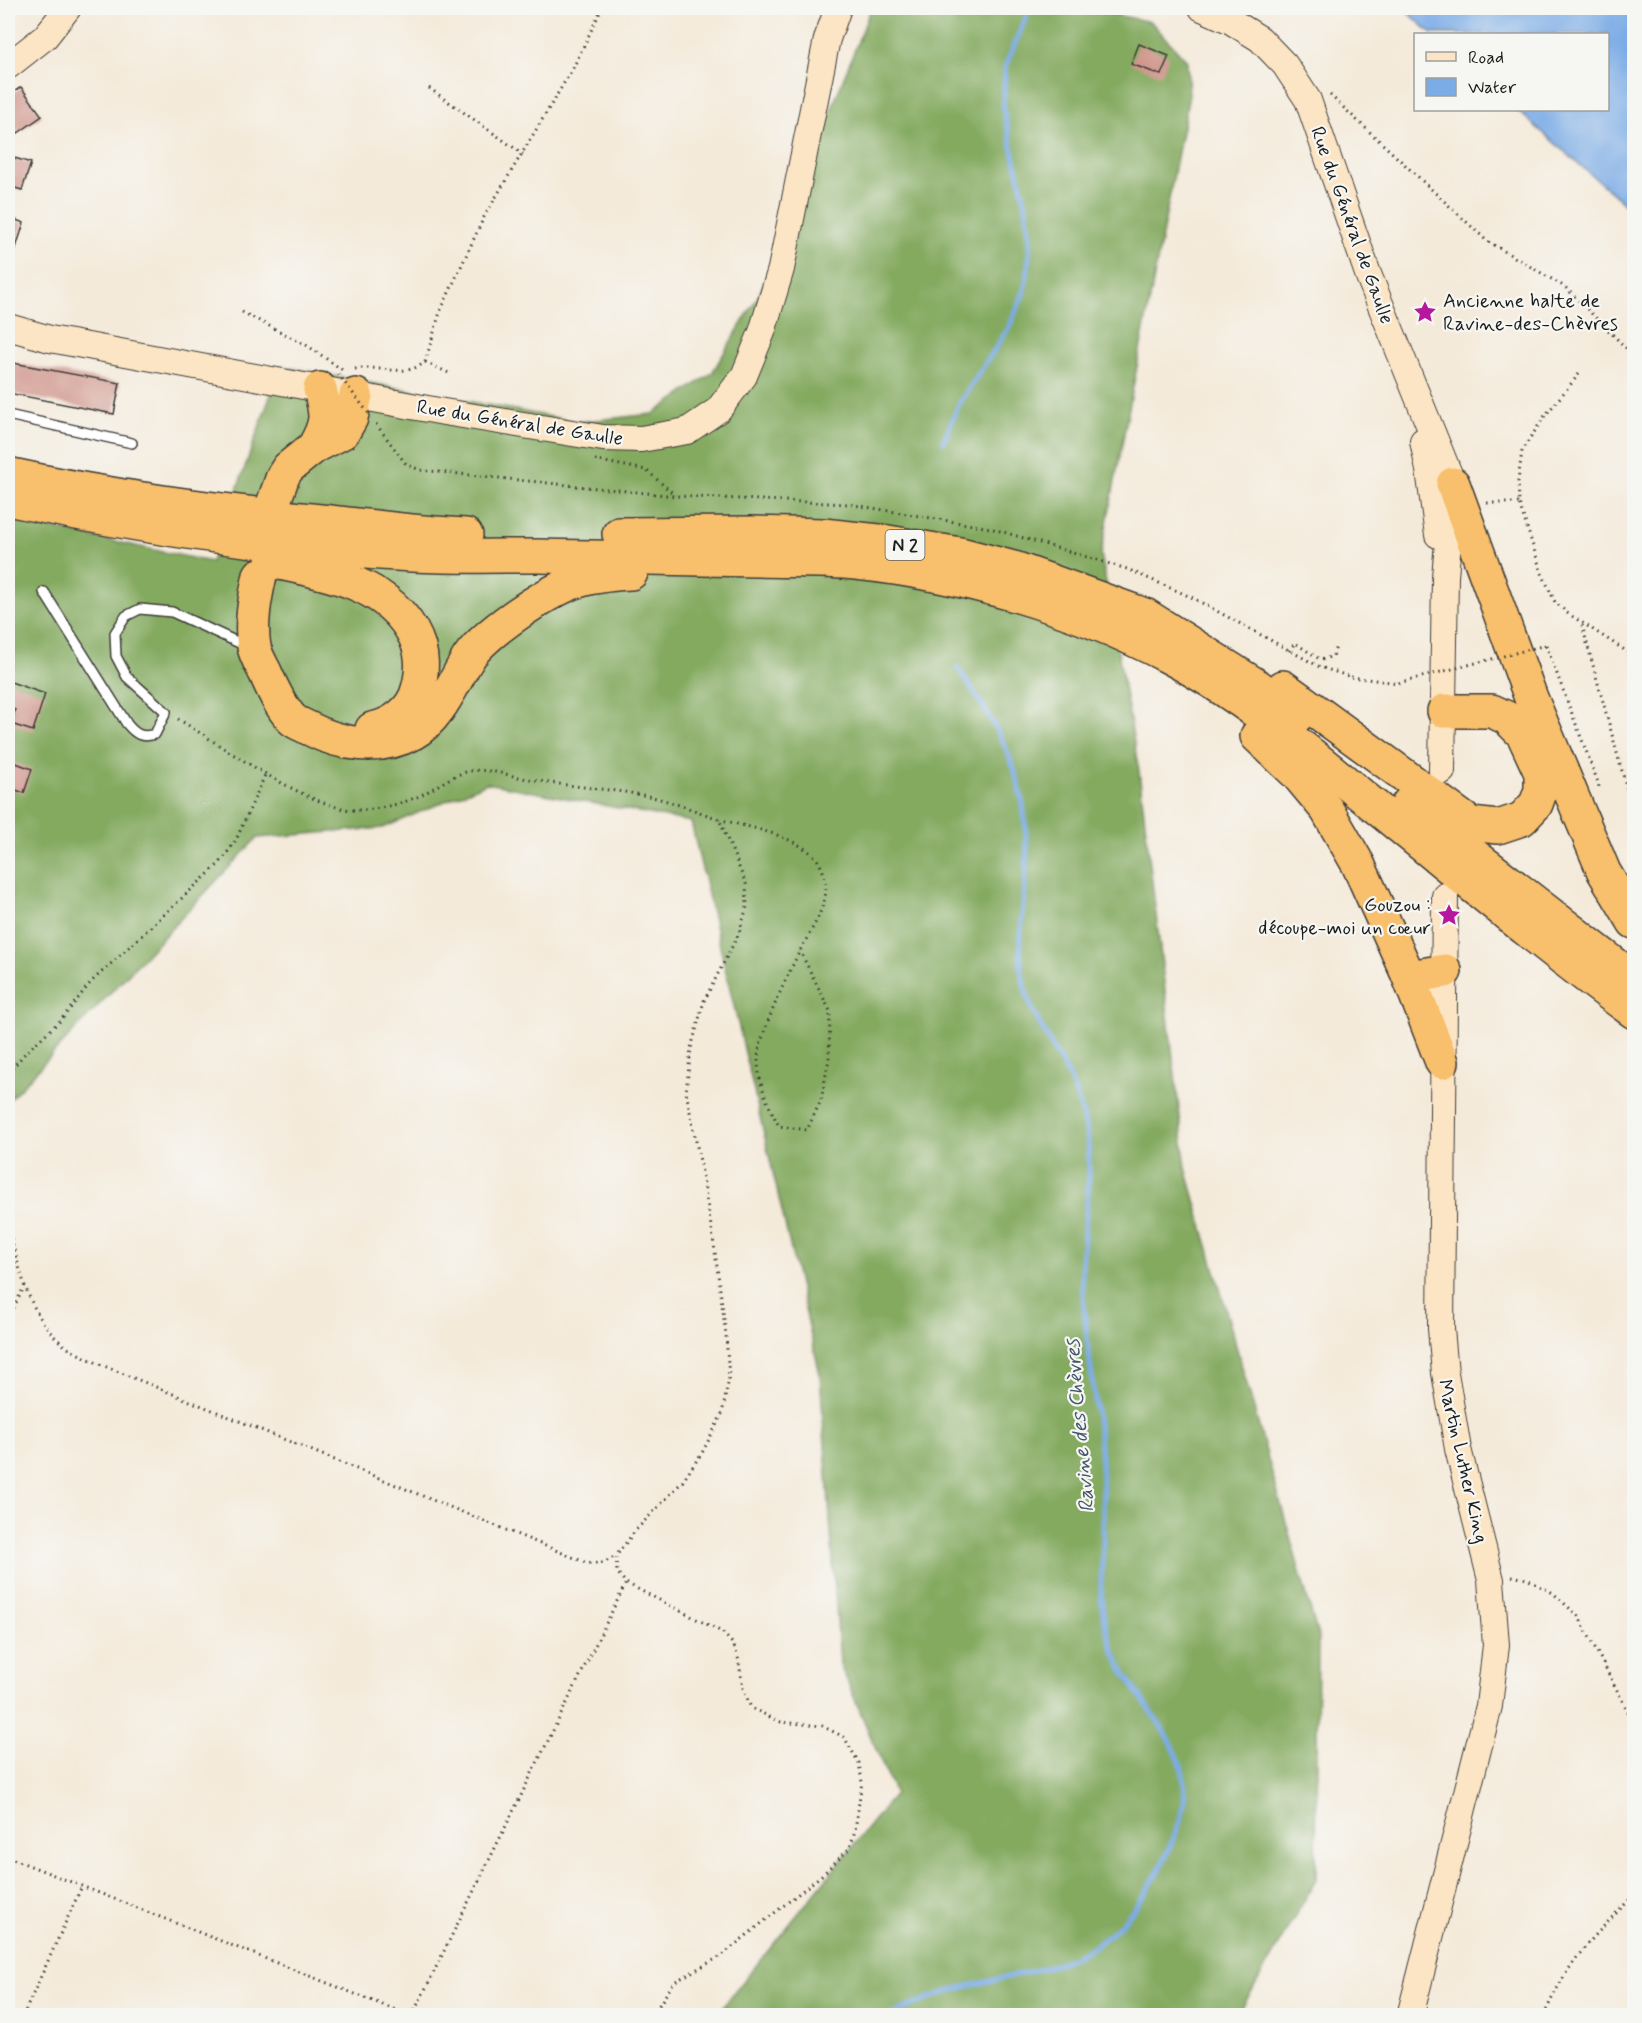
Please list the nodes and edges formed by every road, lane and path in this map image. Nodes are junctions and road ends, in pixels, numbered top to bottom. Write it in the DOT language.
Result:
graph roads {
  1 [pos="68,8"];
  2 [pos="602,8"];
  3 [pos="838,8"];
  4 [pos="1202,8"];
  5 [pos="8,65"];
  6 [pos="429,88"];
  7 [pos="1324,89"];
  8 [pos="523,154"];
  9 [pos="242,312"];
  10 [pos="8,327"];
  11 [pos="1635,356"];
  12 [pos="425,362"];
  13 [pos="451,374"];
  14 [pos="1579,374"];
  15 [pos="1412,384"];
  16 [pos="342,385"];
  17 [pos="8,415"];
  18 [pos="132,443"];
  19 [pos="8,474"];
  20 [pos="1453,484"];
  21 [pos="676,496"];
  22 [pos="8,499"];
  23 [pos="272,507"];
  24 [pos="69,512"];
  25 [pos="854,563"];
  26 [pos="1127,569"];
  27 [pos="260,574"];
  28 [pos="1445,577"];
  29 [pos="974,584"];
  30 [pos="44,592"];
  31 [pos="1145,615"];
  32 [pos="1582,623"];
  33 [pos="1336,646"];
  34 [pos="254,650"];
  35 [pos="1289,651"];
  36 [pos="1635,656"];
  37 [pos="274,693"];
  38 [pos="166,711"];
  39 [pos="1444,711"];
  40 [pos="1442,771"];
  41 [pos="266,773"];
  42 [pos="1597,793"];
  43 [pos="1635,815"];
  44 [pos="719,819"];
  45 [pos="1445,896"];
  46 [pos="1635,922"];
  47 [pos="800,951"];
  48 [pos="1445,971"];
  49 [pos="1409,976"];
  50 [pos="1635,979"];
  51 [pos="1635,1012"];
  52 [pos="1442,1062"];
  53 [pos="8,1073"];
  54 [pos="8,1227"];
  55 [pos="25,1285"];
  56 [pos="8,1319"];
  57 [pos="616,1556"];
  58 [pos="1488,1571"];
  59 [pos="626,1583"];
  60 [pos="1635,1723"];
  61 [pos="8,1857"];
  62 [pos="82,1886"];
  63 [pos="1635,1895"];
  64 [pos="23,2016"];
  65 [pos="411,2016"];
  66 [pos="652,2016"];
  67 [pos="1410,2016"];
  68 [pos="1544,2016"];
  1 -- 5 [label="street"];
  2 -- 8 [label="path"];
  3 -- 16 [label="street, Rue du Général de Gaulle"];
  4 -- 15 [label="street, Rue du Général de Gaulle"];
  6 -- 8 [label="path"];
  7 -- 11 [label="path"];
  8 -- 12 [label="path"];
  9 -- 16 [label="path"];
  10 -- 16 [label="street, Rue du Général de Gaulle"];
  12 -- 13 [label="path"];
  12 -- 16 [label="path"];
  14 -- 32 [label="path"];
  15 -- 20 [label="street, Rue du Général de Gaulle"];
  15 -- 28 [label="street"];
  16 -- 21 [label="path, bridge"];
  16 -- 23 [label="highway"];
  17 -- 18 [label="lane"];
  19 -- 31 [label="highway, N 2"];
  20 -- 28 [label="street"];
  20 -- 46 [label="highway"];
  22 -- 24 [label="highway, N 2"];
  24 -- 25 [label="highway, N 2"];
  24 -- 37 [label="highway"];
  25 -- 29 [label="highway, N 2"];
  25 -- 37 [label="highway"];
  26 -- 35 [label="path"];
  27 -- 34 [label="highway"];
  28 -- 39 [label="street"];
  29 -- 49 [label="highway"];
  29 -- 51 [label="highway, N 2"];
  30 -- 38 [label="lane"];
  31 -- 39 [label="highway"];
  31 -- 50 [label="highway, N 2"];
  32 -- 36 [label="path"];
  32 -- 43 [label="path"];
  33 -- 35 [label="path"];
  34 -- 37 [label="highway"];
  34 -- 38 [label="lane"];
  35 -- 42 [label="path, bridge"];
  38 -- 41 [label="path"];
  39 -- 40 [label="street"];
  41 -- 44 [label="path"];
  41 -- 53 [label="path"];
  44 -- 47 [label="path"];
  44 -- 57 [label="path"];
  45 -- 48 [label="street, Martin Luther King"];
  47 -- 47 [label="path"];
  48 -- 49 [label="highway"];
  48 -- 52 [label="street, Martin Luther King"];
  49 -- 52 [label="highway"];
  52 -- 58 [label="street, Martin Luther King"];
  54 -- 55 [label="path"];
  55 -- 56 [label="path"];
  55 -- 57 [label="path"];
  57 -- 59 [label="path"];
  58 -- 60 [label="path"];
  58 -- 67 [label="street, Martin Luther King"];
  59 -- 65 [label="path"];
  59 -- 66 [label="path"];
  61 -- 62 [label="path"];
  62 -- 64 [label="path"];
  62 -- 65 [label="path"];
  63 -- 68 [label="path"];
}
